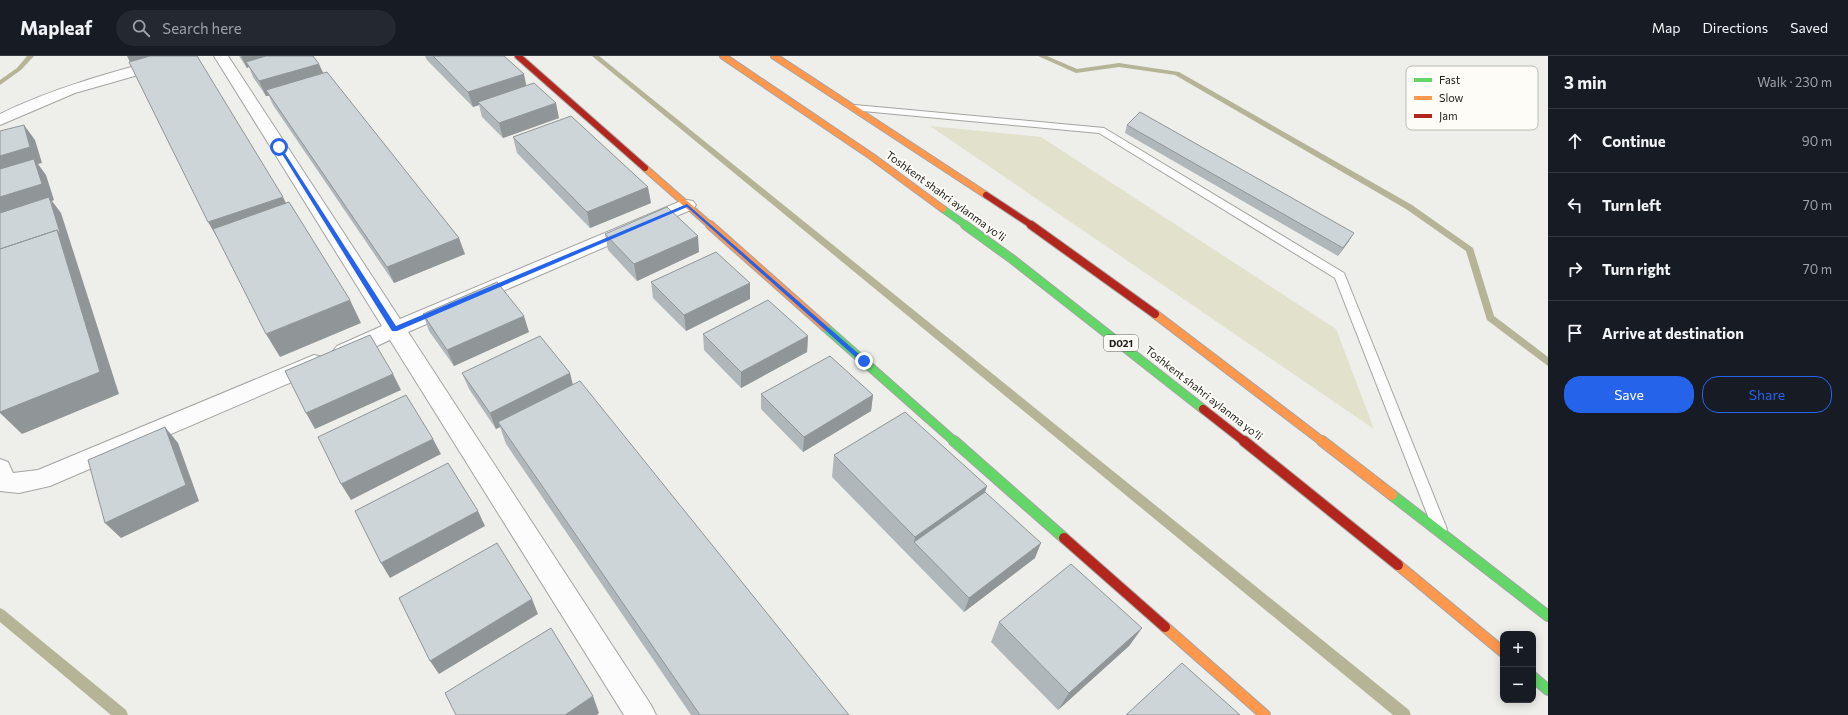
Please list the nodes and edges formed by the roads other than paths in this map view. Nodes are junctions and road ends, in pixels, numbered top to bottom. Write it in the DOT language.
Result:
graph roads {
  1 [pos="189,56"];
  2 [pos="221,56"];
  3 [pos="518,56"];
  4 [pos="723,56"];
  5 [pos="774,56"];
  6 [pos="855,108"];
  7 [pos="0,120"];
  8 [pos="687,205"];
  9 [pos="394,329"];
  10 [pos="0,469"];
  11 [pos="1441,532"];
  12 [pos="1548,616"];
  13 [pos="1500,650"];
  14 [pos="1536,680"];
  15 [pos="1548,690"];
  16 [pos="641,715"];
  17 [pos="1265,715"];
  1 -- 7 [label="street"];
  2 -- 9 [label="street"];
  3 -- 8 [label="main road"];
  4 -- 13 [label="main road, Toshkent shahri aylanma yoʻli / D021"];
  5 -- 6 [label="main road, Toshkent shahri aylanma yoʻli"];
  6 -- 11 [label="main road, Toshkent shahri aylanma yoʻli"];
  6 -- 11 [label="lane"];
  8 -- 9 [label="street"];
  8 -- 17 [label="main road"];
  9 -- 10 [label="street"];
  9 -- 16 [label="street"];
  11 -- 12 [label="main road, Toshkent shahri aylanma yoʻli"];
  14 -- 15 [label="main road"];
}
